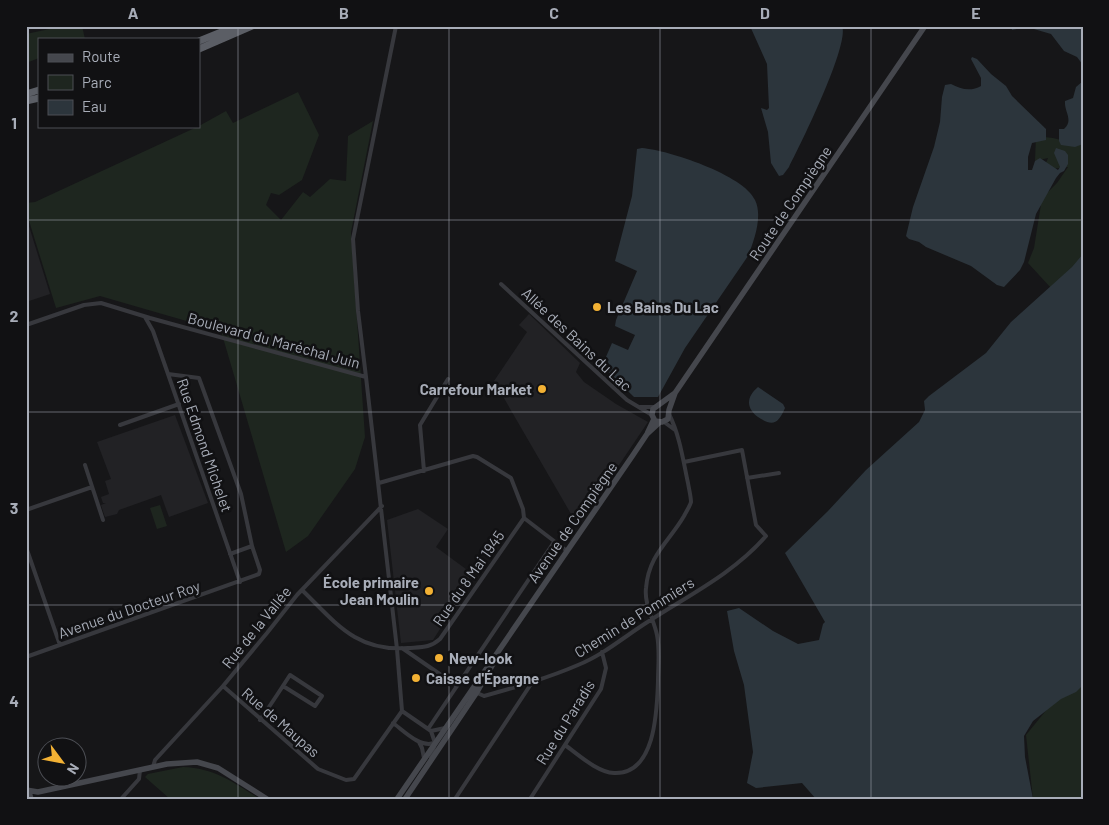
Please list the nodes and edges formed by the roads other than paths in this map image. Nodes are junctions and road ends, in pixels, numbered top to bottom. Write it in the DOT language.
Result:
graph roads {
  1 [pos="236,26"];
  2 [pos="252,26"];
  3 [pos="396,26"];
  4 [pos="924,26"];
  5 [pos="200,41"];
  6 [pos="200,49"];
  7 [pos="38,90"];
  8 [pos="26,94"];
  9 [pos="501,284"];
  10 [pos="145,317"];
  11 [pos="26,325"];
  12 [pos="168,374"];
  13 [pos="366,377"];
  14 [pos="448,379"];
  15 [pos="675,394"];
  16 [pos="178,404"];
  17 [pos="658,406"];
  18 [pos="640,407"];
  19 [pos="669,412"];
  20 [pos="657,420"];
  21 [pos="120,425"];
  22 [pos="676,430"];
  23 [pos="684,462"];
  24 [pos="85,465"];
  25 [pos="424,471"];
  26 [pos="779,473"];
  27 [pos="747,478"];
  28 [pos="379,483"];
  29 [pos="92,487"];
  30 [pos="382,506"];
  31 [pos="26,510"];
  32 [pos="524,518"];
  33 [pos="103,520"];
  34 [pos="554,542"];
  35 [pos="252,546"];
  36 [pos="26,547"];
  37 [pos="567,551"];
  38 [pos="230,554"];
  39 [pos="240,582"];
  40 [pos="302,590"];
  41 [pos="652,620"];
  42 [pos="60,645"];
  43 [pos="400,648"];
  44 [pos="602,652"];
  45 [pos="26,657"];
  46 [pos="533,681"];
  47 [pos="223,686"];
  48 [pos="283,686"];
  49 [pos="457,686"];
  50 [pos="474,691"];
  51 [pos="402,711"];
  52 [pos="260,720"];
  53 [pos="393,723"];
  54 [pos="445,728"];
  55 [pos="429,730"];
  56 [pos="446,737"];
  57 [pos="419,742"];
  58 [pos="435,743"];
  59 [pos="565,746"];
  60 [pos="427,760"];
  61 [pos="153,767"];
  62 [pos="140,770"];
  63 [pos="30,795"];
  64 [pos="402,798"];
  65 [pos="121,799"];
  66 [pos="267,799"];
  67 [pos="455,799"];
  68 [pos="530,799"];
  1 -- 5 [label="highway"];
  2 -- 6 [label="highway"];
  3 -- 13 [label="street"];
  4 -- 15 [label="main road, Route de Compiègne"];
  7 -- 8 [label="highway"];
  9 -- 18 [label="street, Allée des Bains du Lac"];
  10 -- 11 [label="street, Boulevard du Maréchal Juin"];
  10 -- 12 [label="street, Rue Edmond Michelet"];
  10 -- 13 [label="street, Boulevard du Maréchal Juin"];
  12 -- 16 [label="street, Rue Edmond Michelet"];
  12 -- 35 [label="street"];
  13 -- 28 [label="street, Boulevard du Maréchal Juin"];
  14 -- 25 [label="street"];
  15 -- 17 [label="main road"];
  15 -- 19 [label="main road"];
  16 -- 21 [label="street"];
  16 -- 38 [label="street, Rue Edmond Michelet"];
  17 -- 18 [label="street, Allée des Bains du Lac"];
  17 -- 19 [label="main road"];
  17 -- 20 [label="main road"];
  18 -- 20 [label="street, Allée des Bains du Lac"];
  19 -- 20 [label="main road"];
  19 -- 22 [label="street"];
  20 -- 22 [label="street, Allée des Bains du Lac"];
  20 -- 37 [label="main road, Avenue de Compiègne"];
  22 -- 23 [label="street"];
  23 -- 27 [label="street"];
  23 -- 41 [label="street"];
  24 -- 29 [label="street"];
  25 -- 28 [label="street"];
  25 -- 32 [label="street"];
  26 -- 27 [label="street"];
  27 -- 41 [label="street, Chemin de Pommiers"];
  28 -- 30 [label="street, Boulevard du Maréchal Juin"];
  29 -- 31 [label="street"];
  29 -- 33 [label="street"];
  30 -- 40 [label="street, Rue de la Vallée"];
  30 -- 43 [label="street, Boulevard du Maréchal Juin"];
  32 -- 34 [label="street"];
  32 -- 43 [label="street, Rue du 8 Mai 1945"];
  34 -- 37 [label="street"];
  34 -- 49 [label="street"];
  35 -- 38 [label="street"];
  35 -- 39 [label="street, Avenue du Docteur Roy"];
  36 -- 42 [label="street"];
  37 -- 50 [label="main road, Avenue de Compiègne"];
  38 -- 39 [label="street, Rue Edmond Michelet"];
  39 -- 42 [label="street, Avenue du Docteur Roy"];
  40 -- 43 [label="street"];
  40 -- 47 [label="street, Rue de la Vallée"];
  41 -- 44 [label="street, Chemin de Pommiers"];
  41 -- 59 [label="street"];
  42 -- 45 [label="street, Avenue du Docteur Roy"];
  43 -- 49 [label="street"];
  43 -- 51 [label="street, Boulevard du Maréchal Juin"];
  44 -- 46 [label="street, Chemin de Pommiers"];
  44 -- 59 [label="street, Rue du Paradis"];
  46 -- 50 [label="street, Chemin de Pommiers"];
  46 -- 67 [label="street"];
  47 -- 52 [label="street, Rue de Maupas"];
  47 -- 61 [label="street, Rue de la Vallée"];
  48 -- 48 [label="street"];
  48 -- 52 [label="street"];
  49 -- 55 [label="street"];
  50 -- 54 [label="main road, Avenue de Compiègne"];
  50 -- 56 [label="main road, Avenue de Compiègne"];
  51 -- 53 [label="street, Rue de Maupas"];
  51 -- 55 [label="street"];
  52 -- 53 [label="street, Rue de Maupas"];
  53 -- 57 [label="street"];
  54 -- 55 [label="street"];
  54 -- 58 [label="main road, Avenue de Compiègne"];
  55 -- 58 [label="street"];
  56 -- 58 [label="street"];
  56 -- 60 [label="main road, Avenue de Compiègne"];
  57 -- 58 [label="street"];
  57 -- 60 [label="street"];
  58 -- 60 [label="main road, Avenue de Compiègne"];
  59 -- 68 [label="street, Rue du Paradis"];
  60 -- 64 [label="main road, Avenue de Compiègne"];
  61 -- 62 [label="main road"];
  61 -- 66 [label="main road"];
  62 -- 63 [label="main road"];
  62 -- 65 [label="street"];
}
